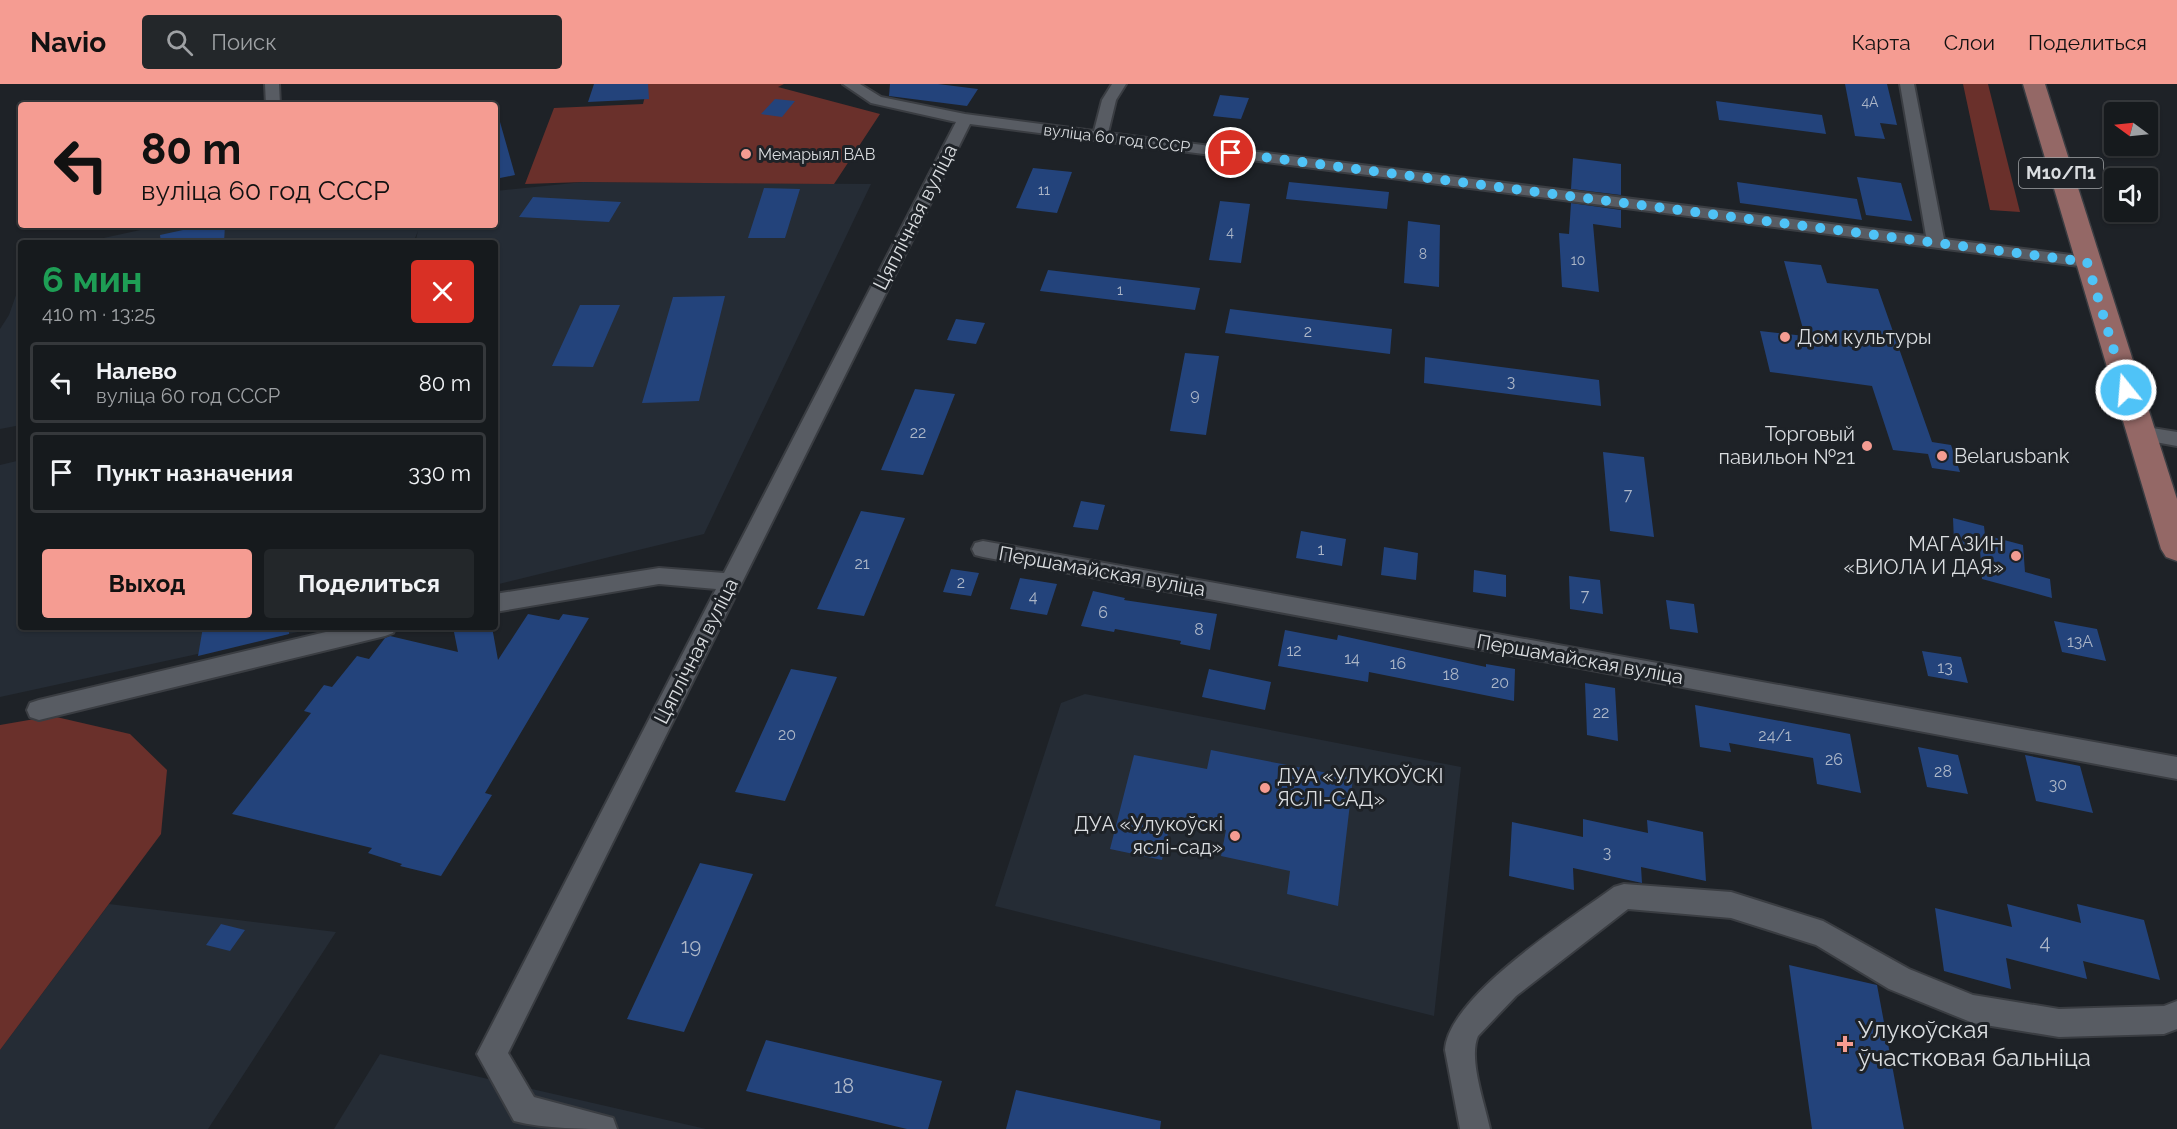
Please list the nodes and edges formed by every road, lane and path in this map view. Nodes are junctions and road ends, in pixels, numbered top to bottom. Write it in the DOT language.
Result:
graph roads {
  1 [pos="272,84"];
  2 [pos="850,84"];
  3 [pos="1119,84"];
  4 [pos="1907,84"];
  5 [pos="2034,84"];
  6 [pos="273,102"];
  7 [pos="965,119"];
  8 [pos="1100,136"];
  9 [pos="1936,243"];
  10 [pos="2087,262"];
  11 [pos="2140,433"];
  12 [pos="2177,439"];
  13 [pos="984,549"];
  14 [pos="2177,549"];
  15 [pos="731,582"];
  16 [pos="498,603"];
  17 [pos="372,630"];
  18 [pos="39,710"];
  19 [pos="2177,768"];
  20 [pos="2177,1015"];
  21 [pos="602,1129"];
  22 [pos="1475,1129"];
  1 -- 6 [label="street"];
  2 -- 7 [label="street, вуліца 60 год СССР"];
  3 -- 8 [label="street"];
  4 -- 9 [label="street"];
  5 -- 10 [label="main road, М10/П1"];
  7 -- 8 [label="street, вуліца 60 год СССР"];
  7 -- 15 [label="street, Цяплічная вуліца"];
  8 -- 9 [label="street, вуліца 60 год СССР"];
  9 -- 10 [label="street, вуліца 60 год СССР"];
  10 -- 11 [label="main road, М10/П1"];
  11 -- 12 [label="street"];
  11 -- 14 [label="main road, М10/П1"];
  13 -- 19 [label="street, Першамайская вуліца"];
  15 -- 16 [label="street"];
  15 -- 21 [label="street, Цяплічная вуліца"];
  17 -- 18 [label="street"];
  20 -- 22 [label="street"];
}
